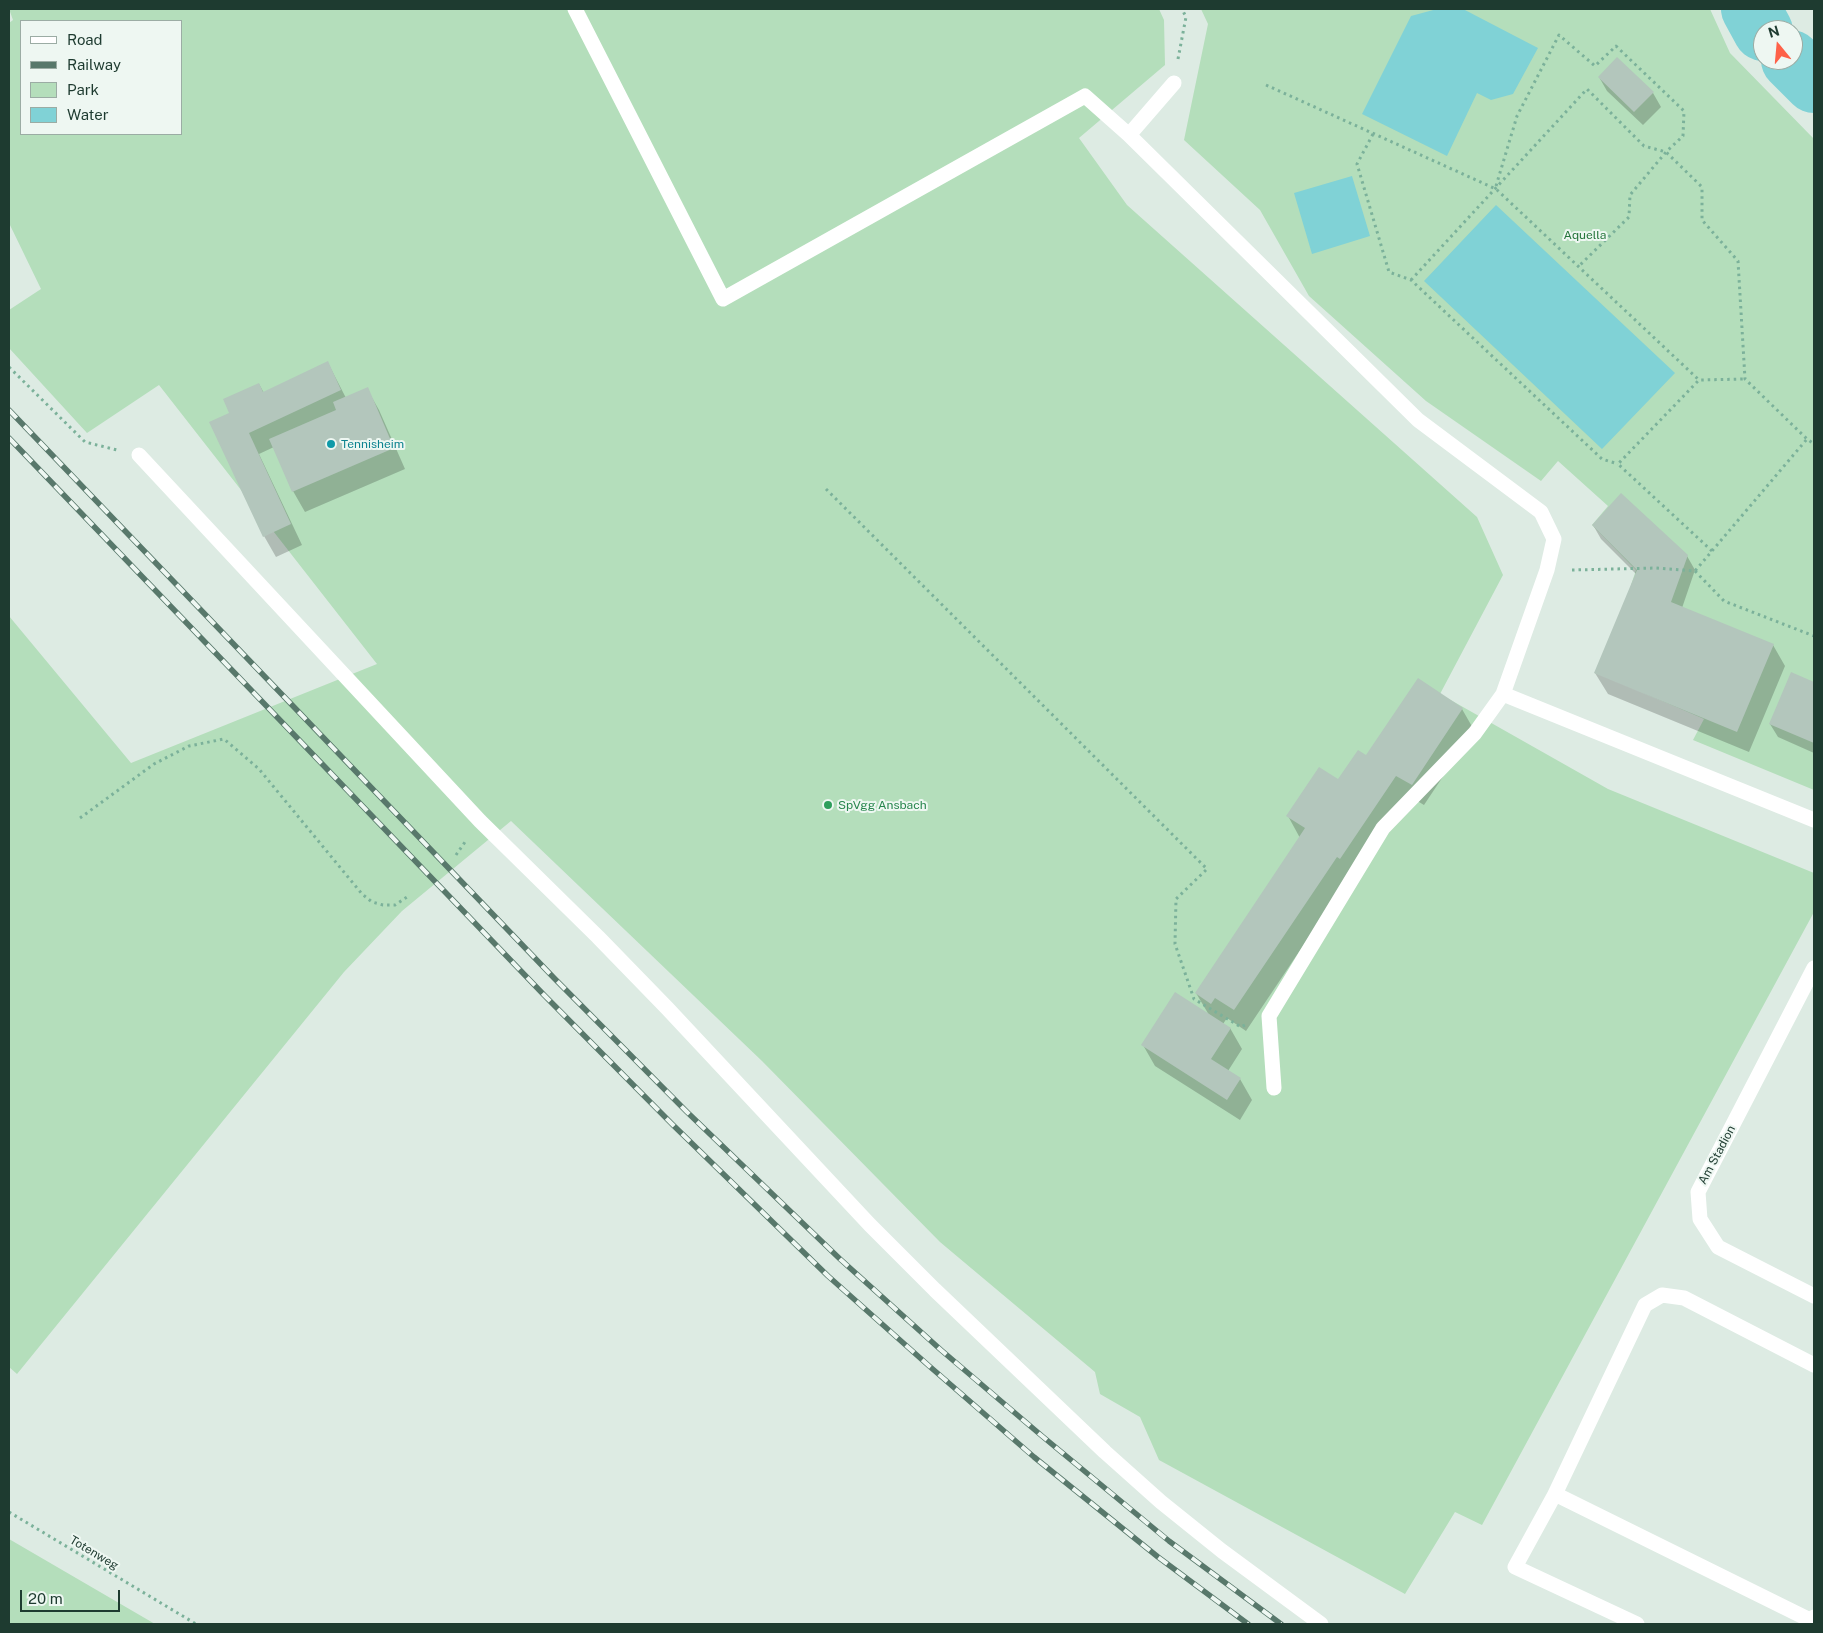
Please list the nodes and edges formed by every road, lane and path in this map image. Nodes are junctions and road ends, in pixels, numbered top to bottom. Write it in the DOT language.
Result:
graph roads {
  1 [pos="576,9"];
  2 [pos="1182,9"];
  3 [pos="1174,83"];
  4 [pos="1266,85"];
  5 [pos="1373,134"];
  6 [pos="1129,135"];
  7 [pos="1666,152"];
  8 [pos="1496,189"];
  9 [pos="1578,267"];
  10 [pos="1410,280"];
  11 [pos="9,367"];
  12 [pos="1699,380"];
  13 [pos="1746,380"];
  14 [pos="1807,439"];
  15 [pos="1814,444"];
  16 [pos="139,455"];
  17 [pos="1618,464"];
  18 [pos="826,489"];
  19 [pos="1712,551"];
  20 [pos="1547,570"];
  21 [pos="1695,572"];
  22 [pos="1814,636"];
  23 [pos="1503,694"];
  24 [pos="80,818"];
  25 [pos="1814,820"];
  26 [pos="407,897"];
  27 [pos="1814,968"];
  28 [pos="1270,1016"];
  29 [pos="1274,1088"];
  30 [pos="1814,1296"];
  31 [pos="1814,1365"];
  32 [pos="1555,1494"];
  33 [pos="9,1512"];
  34 [pos="1810,1620"];
  35 [pos="196,1624"];
  36 [pos="1322,1624"];
  37 [pos="1637,1624"];
  1 -- 6 [label="street"];
  2 -- 3 [label="path"];
  3 -- 6 [label="street"];
  4 -- 5 [label="path"];
  5 -- 8 [label="path"];
  5 -- 10 [label="path"];
  6 -- 20 [label="street"];
  7 -- 8 [label="path"];
  7 -- 8 [label="path"];
  7 -- 9 [label="path"];
  7 -- 13 [label="path"];
  8 -- 9 [label="path"];
  8 -- 10 [label="path"];
  9 -- 12 [label="path"];
  10 -- 17 [label="path"];
  11 -- 16 [label="path"];
  12 -- 13 [label="path"];
  12 -- 17 [label="path"];
  13 -- 14 [label="path"];
  14 -- 15 [label="path"];
  14 -- 19 [label="path"];
  16 -- 36 [label="street"];
  17 -- 19 [label="path"];
  18 -- 28 [label="path"];
  19 -- 21 [label="path"];
  20 -- 21 [label="path"];
  20 -- 23 [label="street"];
  21 -- 22 [label="path"];
  23 -- 25 [label="street"];
  23 -- 28 [label="street"];
  24 -- 26 [label="path"];
  27 -- 30 [label="street, Am Stadion"];
  28 -- 29 [label="street"];
  31 -- 32 [label="street"];
  32 -- 34 [label="street"];
  32 -- 37 [label="street"];
  33 -- 35 [label="path, Totenweg"];
}
